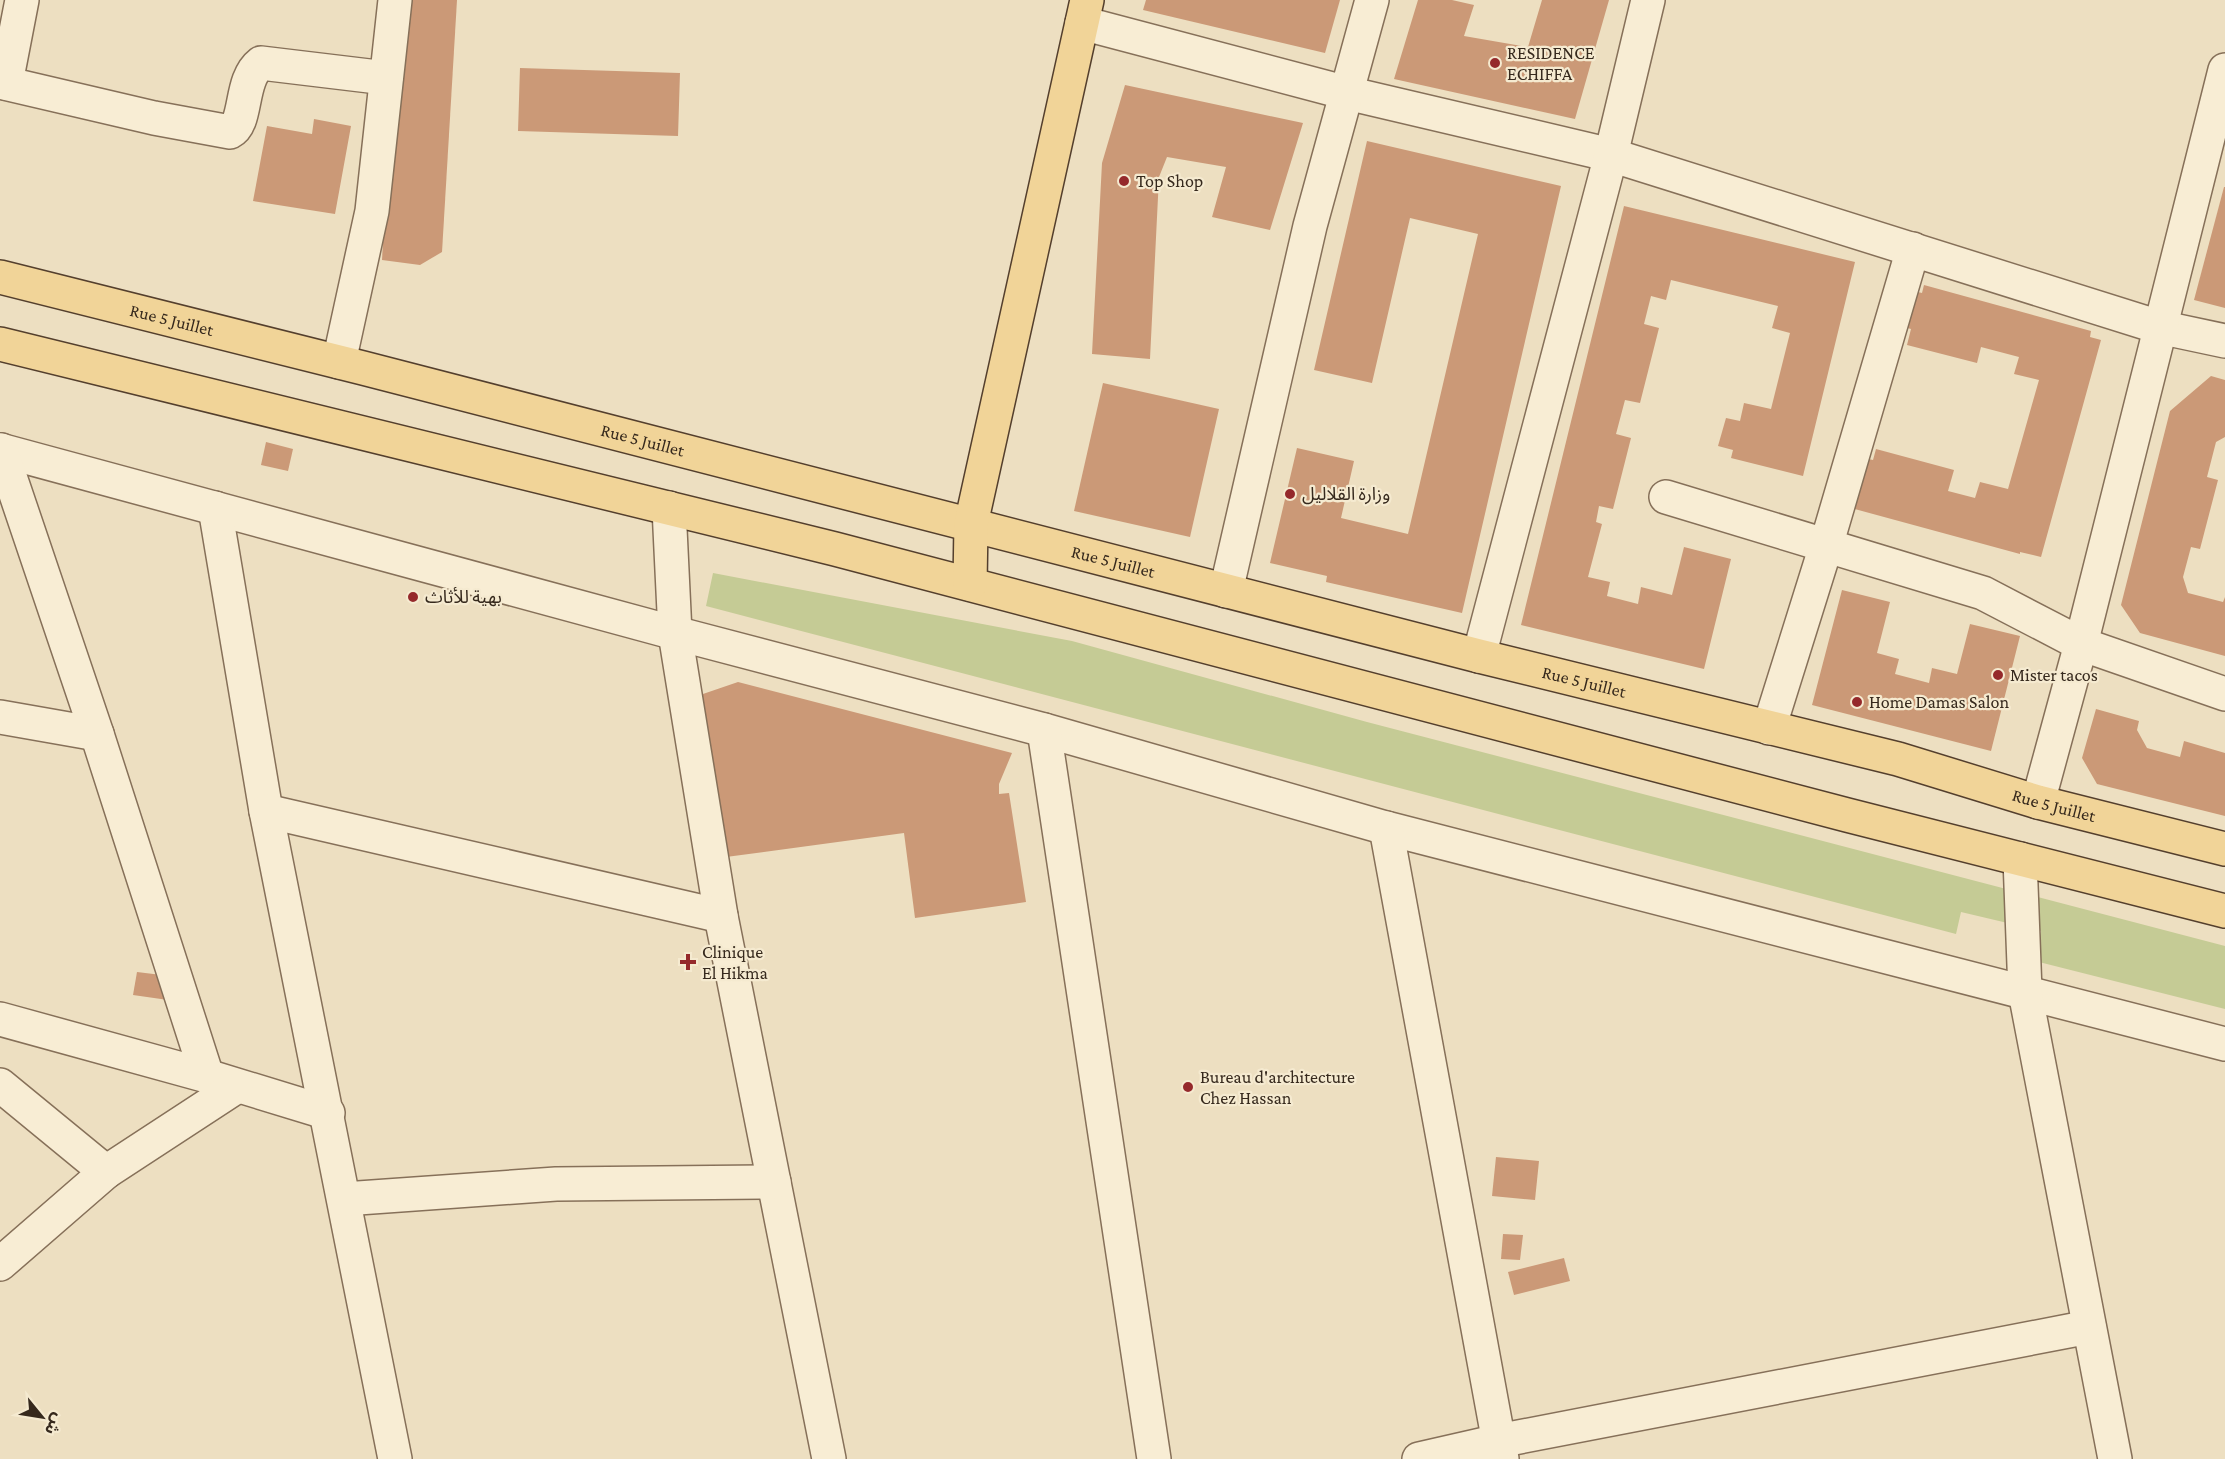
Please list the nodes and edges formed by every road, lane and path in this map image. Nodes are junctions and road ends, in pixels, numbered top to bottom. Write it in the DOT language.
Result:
graph roads {
  1 [pos="22,0"];
  2 [pos="394,0"];
  3 [pos="1372,0"];
  4 [pos="1648,0"];
  5 [pos="1085,11"];
  6 [pos="2225,70"];
  7 [pos="386,78"];
  8 [pos="3,83"];
  9 [pos="1347,93"];
  10 [pos="1611,155"];
  11 [pos="1912,249"];
  12 [pos="0,277"];
  13 [pos="2159,327"];
  14 [pos="2225,341"];
  15 [pos="0,344"];
  16 [pos="339,362"];
  17 [pos="0,450"];
  18 [pos="1666,497"];
  19 [pos="215,508"];
  20 [pos="669,508"];
  21 [pos="971,524"];
  22 [pos="1826,546"];
  23 [pos="970,584"];
  24 [pos="1226,591"];
  25 [pos="675,633"];
  26 [pos="2081,644"];
  27 [pos="1479,656"];
  28 [pos="2225,694"];
  29 [pos="0,717"];
  30 [pos="1769,728"];
  31 [pos="1044,730"];
  32 [pos="97,734"];
  33 [pos="2038,802"];
  34 [pos="266,811"];
  35 [pos="1386,828"];
  36 [pos="2225,849"];
  37 [pos="2020,859"];
  38 [pos="2225,911"];
  39 [pos="721,916"];
  40 [pos="2025,992"];
  41 [pos="0,1019"];
  42 [pos="2225,1044"];
  43 [pos="221,1082"];
  44 [pos="0,1085"];
  45 [pos="328,1113"];
  46 [pos="106,1172"];
  47 [pos="774,1182"];
  48 [pos="344,1199"];
  49 [pos="0,1264"];
  50 [pos="2089,1327"];
  51 [pos="1500,1450"];
  52 [pos="395,1459"];
  53 [pos="829,1459"];
  54 [pos="1154,1459"];
  55 [pos="1419,1459"];
  56 [pos="2115,1459"];
  1 -- 8 [label="street"];
  2 -- 7 [label="street"];
  3 -- 9 [label="street"];
  4 -- 10 [label="street"];
  5 -- 9 [label="street"];
  5 -- 21 [label="main road"];
  6 -- 13 [label="street"];
  7 -- 8 [label="street"];
  7 -- 16 [label="street"];
  9 -- 10 [label="street"];
  9 -- 24 [label="street"];
  10 -- 11 [label="street"];
  10 -- 27 [label="street"];
  11 -- 13 [label="street"];
  11 -- 22 [label="street"];
  12 -- 16 [label="main road, Rue 5 Juillet"];
  13 -- 14 [label="street"];
  13 -- 26 [label="street"];
  15 -- 20 [label="main road"];
  16 -- 21 [label="main road, Rue 5 Juillet"];
  17 -- 19 [label="street"];
  17 -- 32 [label="street"];
  18 -- 22 [label="street"];
  19 -- 25 [label="street"];
  19 -- 34 [label="street"];
  20 -- 23 [label="main road"];
  20 -- 25 [label="street"];
  21 -- 23 [label="main road"];
  21 -- 24 [label="main road, Rue 5 Juillet"];
  22 -- 26 [label="street"];
  22 -- 30 [label="street"];
  23 -- 37 [label="main road"];
  24 -- 27 [label="main road, Rue 5 Juillet"];
  25 -- 31 [label="street"];
  25 -- 39 [label="street"];
  26 -- 28 [label="street"];
  26 -- 33 [label="street"];
  27 -- 30 [label="main road, Rue 5 Juillet"];
  29 -- 32 [label="street"];
  30 -- 33 [label="main road, Rue 5 Juillet"];
  31 -- 35 [label="street"];
  31 -- 54 [label="street"];
  32 -- 43 [label="street"];
  33 -- 36 [label="main road, Rue 5 Juillet"];
  34 -- 39 [label="street"];
  34 -- 45 [label="street"];
  35 -- 40 [label="street"];
  35 -- 51 [label="street"];
  37 -- 38 [label="main road"];
  37 -- 40 [label="street"];
  39 -- 47 [label="street"];
  40 -- 42 [label="street"];
  40 -- 50 [label="street"];
  41 -- 43 [label="street"];
  43 -- 45 [label="street"];
  43 -- 46 [label="street"];
  44 -- 46 [label="street"];
  45 -- 48 [label="street"];
  46 -- 49 [label="street"];
  47 -- 48 [label="street"];
  47 -- 53 [label="street"];
  48 -- 52 [label="street"];
  50 -- 51 [label="street"];
  50 -- 56 [label="street"];
  51 -- 55 [label="street"];
}
